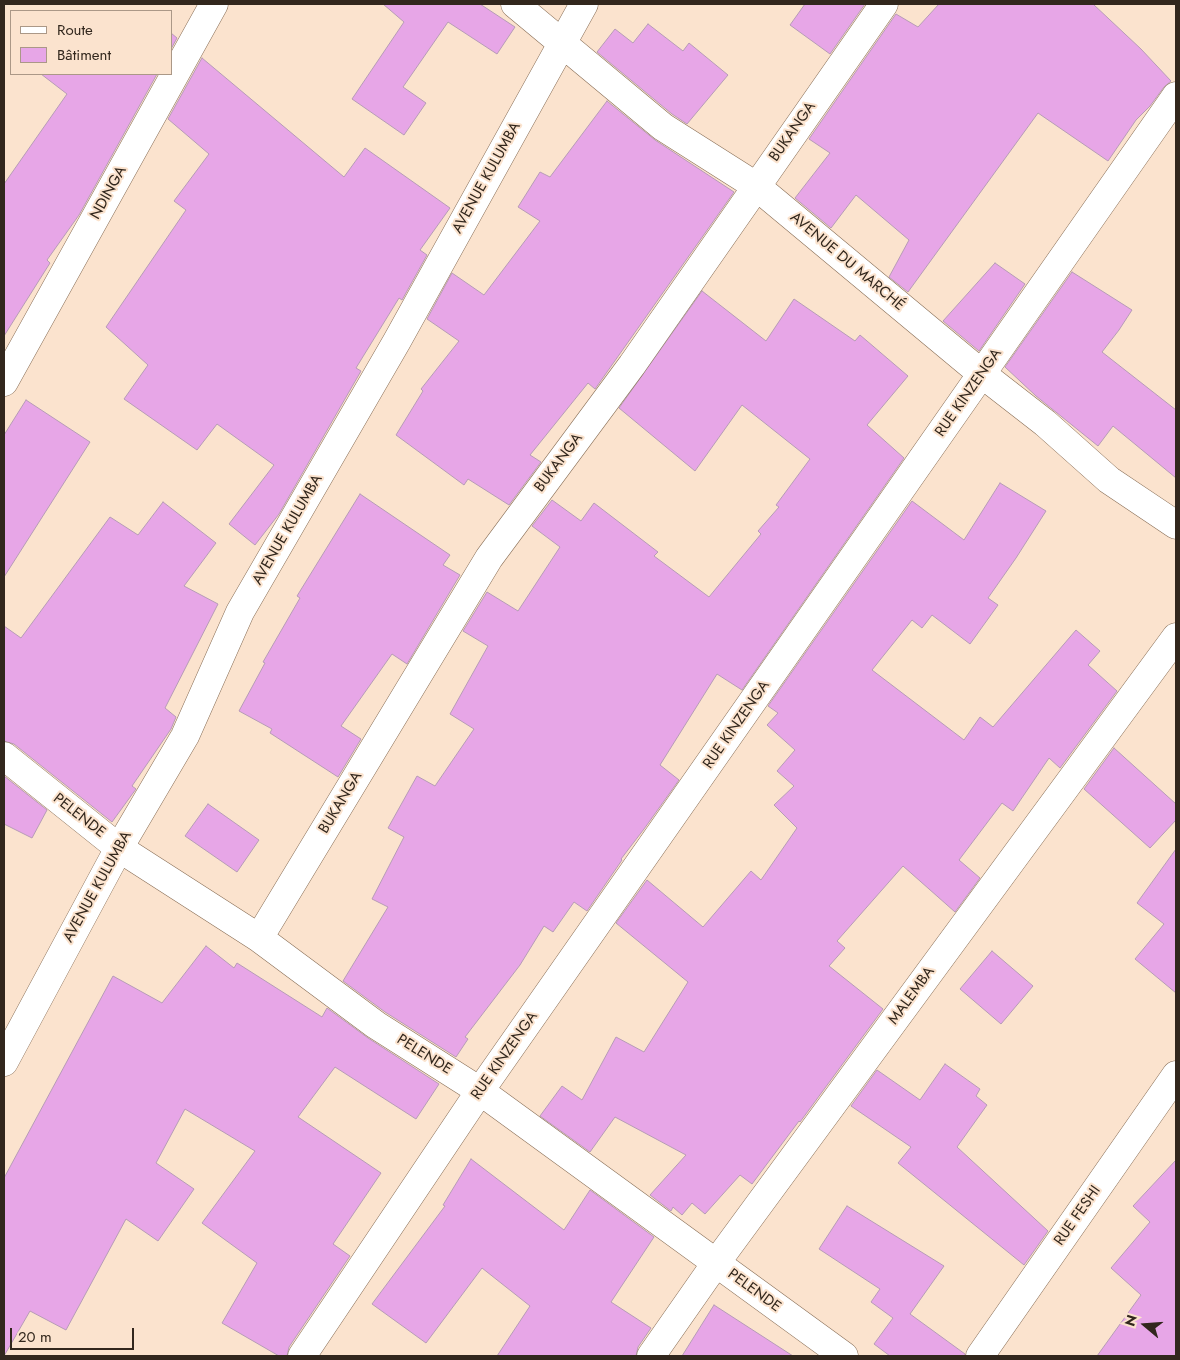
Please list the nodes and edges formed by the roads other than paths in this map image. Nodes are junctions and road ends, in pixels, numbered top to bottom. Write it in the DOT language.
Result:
graph roads {
  1 [pos="214,4"];
  2 [pos="515,4"];
  3 [pos="584,4"];
  4 [pos="884,4"];
  5 [pos="562,42"];
  6 [pos="1176,96"];
  7 [pos="756,186"];
  8 [pos="982,374"];
  9 [pos="4,382"];
  10 [pos="1176,525"];
  11 [pos="1176,638"];
  12 [pos="4,756"];
  13 [pos="119,848"];
  14 [pos="259,938"];
  15 [pos="4,1062"];
  16 [pos="1176,1075"];
  17 [pos="480,1091"];
  18 [pos="716,1263"];
  19 [pos="302,1356"];
  20 [pos="650,1356"];
  21 [pos="844,1356"];
  22 [pos="980,1356"];
  1 -- 9 [label="street, NDINGA"];
  2 -- 5 [label="street, AVENUE DU MARCHÉ"];
  3 -- 5 [label="street, AVENUE KULUMBA"];
  4 -- 7 [label="street, BUKANGA"];
  5 -- 7 [label="street, AVENUE DU MARCHÉ"];
  5 -- 13 [label="street, AVENUE KULUMBA"];
  6 -- 8 [label="street, RUE KINZENGA"];
  7 -- 8 [label="street, AVENUE DU MARCHÉ"];
  7 -- 14 [label="street, BUKANGA"];
  8 -- 10 [label="street, AVENUE DU MARCHÉ"];
  8 -- 17 [label="street, RUE KINZENGA"];
  11 -- 18 [label="street, MALEMBA"];
  12 -- 13 [label="street, PELENDE"];
  13 -- 14 [label="street, PELENDE"];
  13 -- 15 [label="street, AVENUE KULUMBA"];
  14 -- 17 [label="street, PELENDE"];
  16 -- 22 [label="street, RUE FESHI"];
  17 -- 18 [label="street, PELENDE"];
  17 -- 19 [label="street, RUE KINZENGA"];
  18 -- 20 [label="street, MALEMBA"];
  18 -- 21 [label="street, PELENDE"];
}
